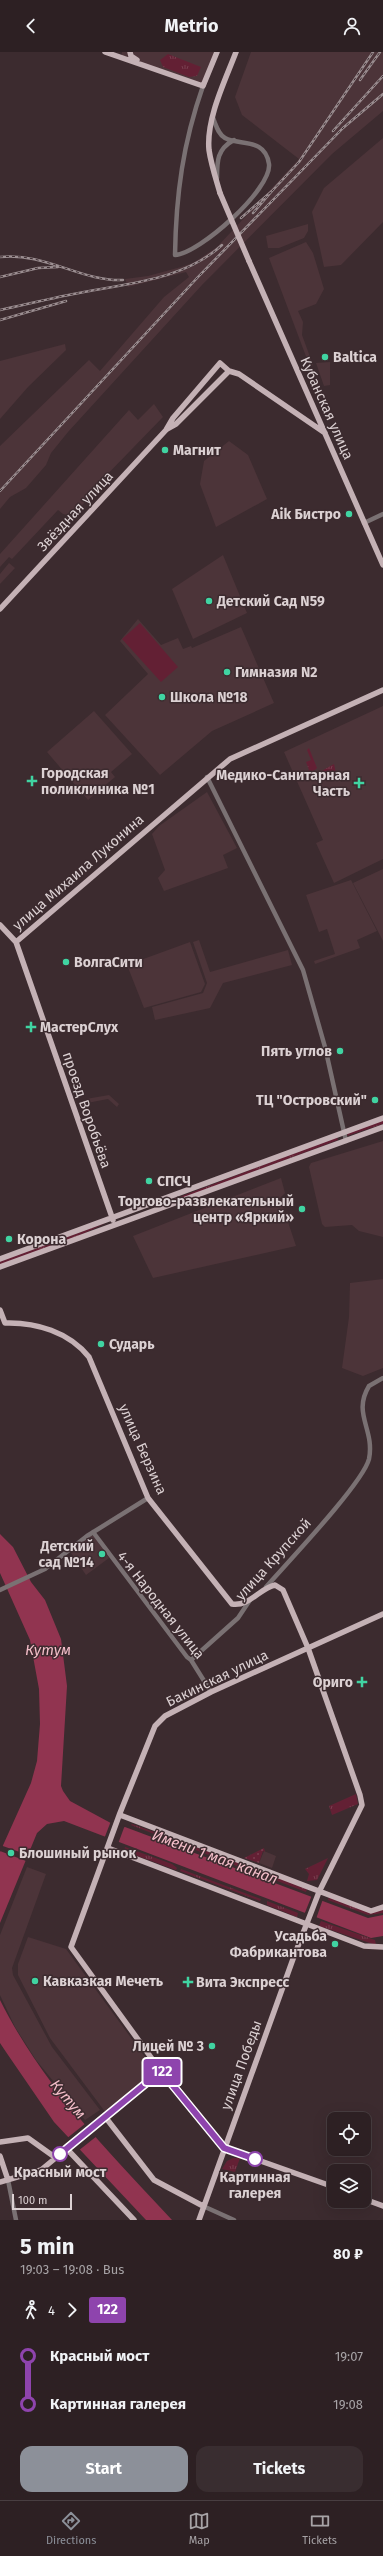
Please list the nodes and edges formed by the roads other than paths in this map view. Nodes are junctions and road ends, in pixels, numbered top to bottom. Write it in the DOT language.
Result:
graph roads {
  1 [pos="104,52"];
  2 [pos="130,52"];
  3 [pos="217,52"];
  4 [pos="236,52"];
  5 [pos="149,66"];
  6 [pos="203,86"];
  7 [pos="213,118"];
  8 [pos="234,140"];
  9 [pos="217,182"];
  10 [pos="229,371"];
  11 [pos="167,429"];
  12 [pos="325,433"];
  13 [pos="383,514"];
  14 [pos="364,523"];
  15 [pos="383,564"];
  16 [pos="0,609"];
  17 [pos="383,690"];
  18 [pos="207,776"];
  19 [pos="0,925"];
  20 [pos="16,942"];
  21 [pos="383,1118"];
  22 [pos="383,1127"];
  23 [pos="344,1133"];
  24 [pos="346,1141"];
  25 [pos="148,1204"];
  26 [pos="151,1212"];
  27 [pos="112,1217"];
  28 [pos="115,1225"];
  29 [pos="0,1259"];
  30 [pos="0,1267"];
  31 [pos="0,1310"];
  32 [pos="383,1378"];
  33 [pos="148,1498"];
  34 [pos="93,1532"];
  35 [pos="266,1587"];
  36 [pos="0,1590"];
  37 [pos="250,1599"];
  38 [pos="383,1614"];
  39 [pos="308,1648"];
  40 [pos="191,1660"];
  41 [pos="211,1692"];
  42 [pos="119,1817"];
  43 [pos="109,1845"];
  44 [pos="318,1894"];
  45 [pos="383,1907"];
  46 [pos="308,1922"];
  47 [pos="383,1947"];
  48 [pos="161,2071"];
  49 [pos="106,2118"];
  50 [pos="0,2142"];
  51 [pos="69,2147"];
  52 [pos="224,2148"];
  53 [pos="0,2156"];
  54 [pos="56,2158"];
  55 [pos="8,2180"];
  56 [pos="0,2182"];
  57 [pos="327,2185"];
  58 [pos="371,2202"];
  59 [pos="203,2206"];
  60 [pos="383,2206"];
  61 [pos="16,2220"];
  62 [pos="134,2220"];
  63 [pos="199,2220"];
  64 [pos="234,2220"];
  1 -- 5 [label="main road"];
  2 -- 5 [label="main road"];
  3 -- 6 [label="main road"];
  4 -- 7 [label="main road, Кубанская улица"];
  5 -- 6 [label="main road"];
  6 -- 8 [label="street"];
  7 -- 8 [label="street"];
  7 -- 9 [label="main road, Кубанская улица"];
  8 -- 9 [label="street"];
  9 -- 12 [label="main road, Кубанская улица, bridge"];
  10 -- 11 [label="main road"];
  10 -- 11 [label="main road"];
  10 -- 12 [label="main road"];
  11 -- 16 [label="main road, Звёздная улица"];
  12 -- 14 [label="main road, Кубанская улица"];
  13 -- 14 [label="street"];
  14 -- 15 [label="main road, Кубанская улица"];
  17 -- 18 [label="main road, улица Михаила Луконина"];
  18 -- 20 [label="main road, улица Михаила Луконина"];
  18 -- 23 [label="street"];
  19 -- 20 [label="main road, проезд Воробьёва"];
  20 -- 27 [label="main road, проезд Воробьёва"];
  21 -- 23 [label="main road"];
  22 -- 24 [label="main road"];
  23 -- 24 [label="street"];
  23 -- 25 [label="main road"];
  24 -- 26 [label="main road"];
  25 -- 26 [label="main road"];
  25 -- 27 [label="main road"];
  26 -- 28 [label="main road"];
  27 -- 28 [label="main road, проезд Воробьёва"];
  27 -- 29 [label="main road"];
  28 -- 30 [label="main road"];
  31 -- 33 [label="main road, улица Берзина"];
  32 -- 35 [label="street, улица Крупской"];
  33 -- 34 [label="street"];
  33 -- 37 [label="main road, улица Берзина"];
  34 -- 36 [label="street"];
  34 -- 40 [label="street, 4-я Народная улица"];
  35 -- 37 [label="main road, улица Крупской"];
  35 -- 39 [label="main road"];
  37 -- 40 [label="street, улица Крупской"];
  38 -- 39 [label="main road, Бакинская улица"];
  39 -- 41 [label="main road, Бакинская улица"];
  39 -- 44 [label="main road, улица Победы"];
  40 -- 41 [label="street, 4-я Народная улица"];
  41 -- 42 [label="main road, Бакинская улица"];
  42 -- 43 [label="main road, Бакинская улица"];
  42 -- 44 [label="main road"];
  43 -- 46 [label="main road"];
  43 -- 48 [label="main road, Бакинская улица"];
  44 -- 45 [label="main road"];
  44 -- 46 [label="main road, улица Победы"];
  46 -- 47 [label="main road"];
  46 -- 52 [label="main road, улица Победы"];
  48 -- 49 [label="main road"];
  48 -- 52 [label="main road"];
  49 -- 51 [label="main road"];
  49 -- 59 [label="main road"];
  50 -- 54 [label="main road"];
  51 -- 54 [label="main road"];
  51 -- 62 [label="main road"];
  52 -- 57 [label="main road"];
  52 -- 59 [label="main road, улица Победы"];
  53 -- 55 [label="main road"];
  54 -- 55 [label="main road"];
  55 -- 56 [label="main road"];
  55 -- 61 [label="street"];
  58 -- 60 [label="main road"];
  59 -- 63 [label="main road, улица Победы"];
  59 -- 64 [label="street"];
}
